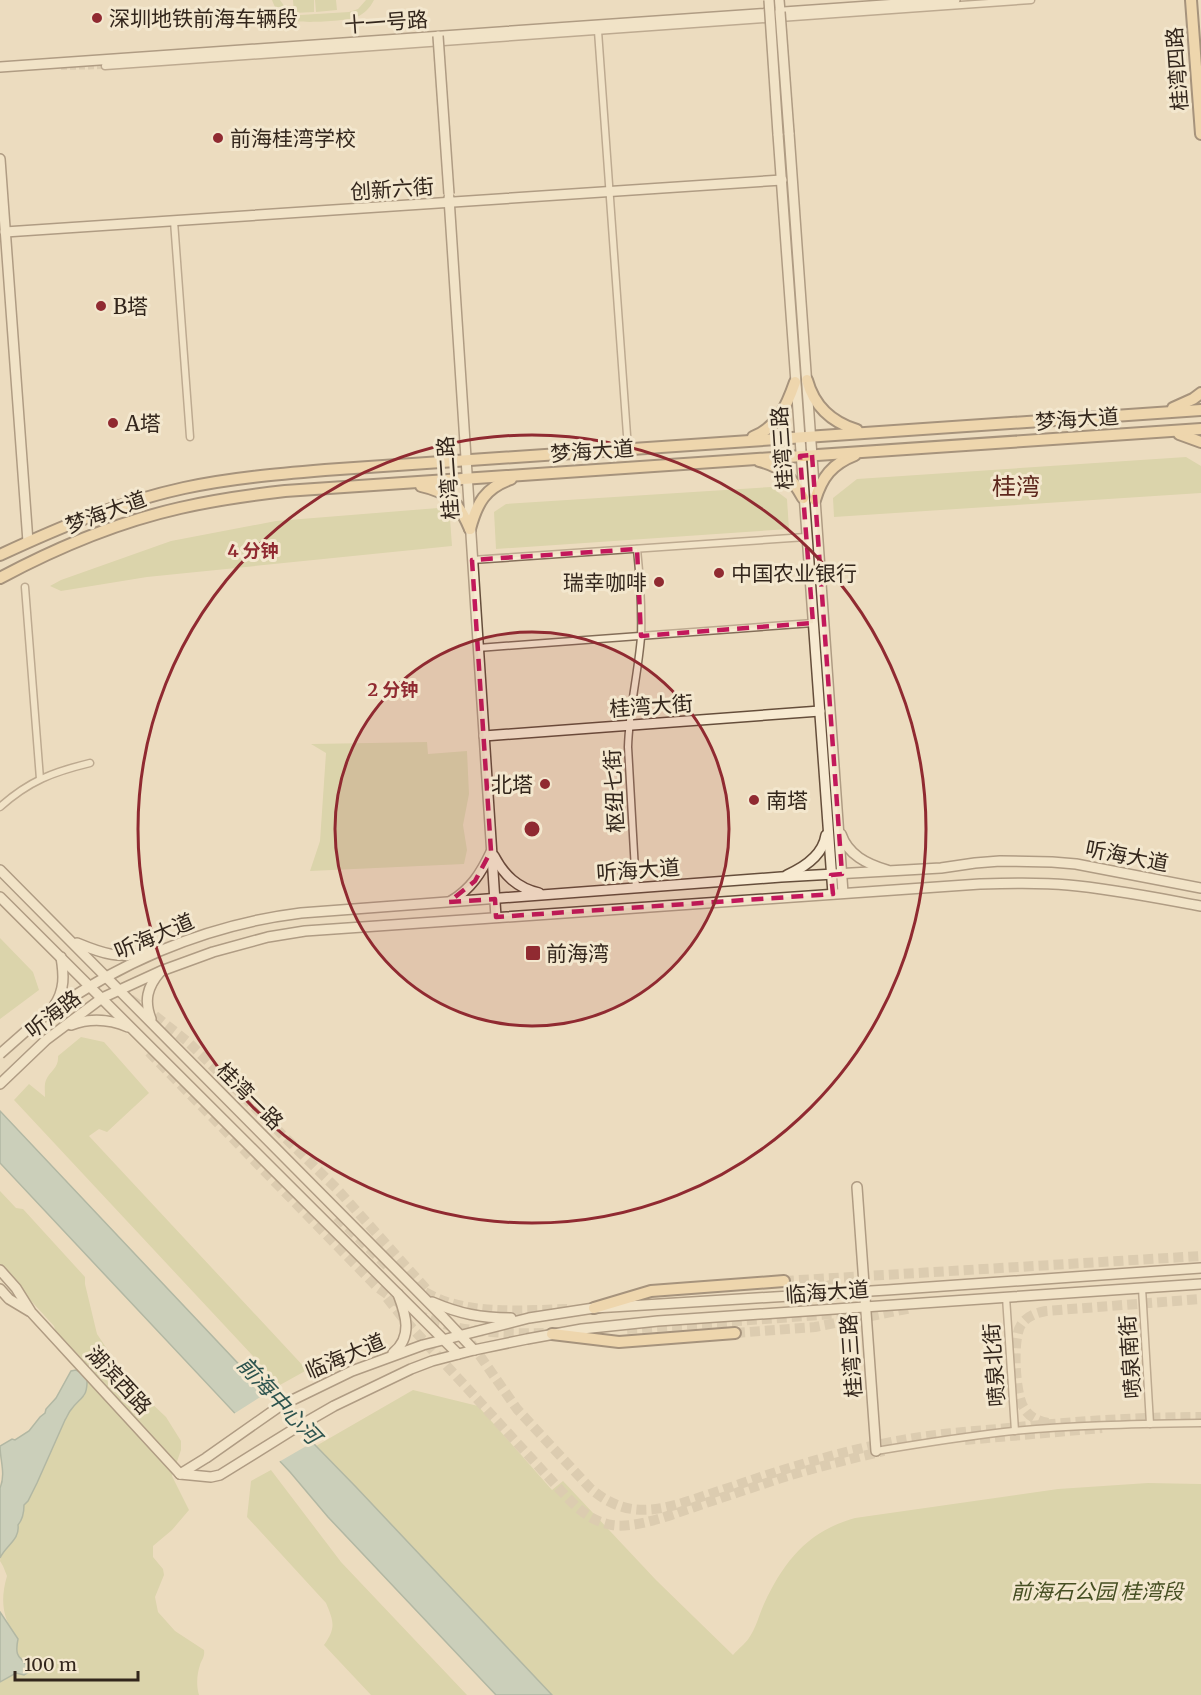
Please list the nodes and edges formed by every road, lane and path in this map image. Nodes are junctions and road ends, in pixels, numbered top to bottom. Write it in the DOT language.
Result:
graph roads {
  1 [pos="769,0"];
  2 [pos="779,0"];
  3 [pos="955,0"];
  4 [pos="1031,0"];
  5 [pos="1191,0"];
  6 [pos="775,13"];
  7 [pos="598,31"];
  8 [pos="438,36"];
  9 [pos="105,66"];
  10 [pos="0,68"];
  11 [pos="1201,134"];
  12 [pos="0,159"];
  13 [pos="782,180"];
  14 [pos="609,192"];
  15 [pos="449,199"];
  16 [pos="174,221"];
  17 [pos="3,232"];
  18 [pos="807,380"];
  19 [pos="795,382"];
  20 [pos="1201,393"];
  21 [pos="1201,410"];
  22 [pos="1162,412"];
  23 [pos="1201,429"];
  24 [pos="866,432"];
  25 [pos="1170,432"];
  26 [pos="799,436"];
  27 [pos="811,436"];
  28 [pos="190,437"];
  29 [pos="746,440"];
  30 [pos="1201,442"];
  31 [pos="628,449"];
  32 [pos="867,452"];
  33 [pos="812,455"];
  34 [pos="800,456"];
  35 [pos="747,459"];
  36 [pos="465,461"];
  37 [pos="520,476"];
  38 [pos="466,480"];
  39 [pos="409,483"];
  40 [pos="803,498"];
  41 [pos="815,500"];
  42 [pos="470,529"];
  43 [pos="806,537"];
  44 [pos="28,542"];
  45 [pos="637,549"];
  46 [pos="0,555"];
  47 [pos="472,560"];
  48 [pos="0,578"];
  49 [pos="25,587"];
  50 [pos="813,623"];
  51 [pos="640,636"];
  52 [pos="478,648"];
  53 [pos="820,711"];
  54 [pos="629,725"];
  55 [pos="484,736"];
  56 [pos="90,763"];
  57 [pos="40,779"];
  58 [pos="0,807"];
  59 [pos="828,824"];
  60 [pos="838,825"];
  61 [pos="491,851"];
  62 [pos="0,870"];
  63 [pos="892,872"];
  64 [pos="842,874"];
  65 [pos="831,875"];
  66 [pos="782,877"];
  67 [pos="636,888"];
  68 [pos="1201,888"];
  69 [pos="843,893"];
  70 [pos="833,894"];
  71 [pos="547,895"];
  72 [pos="0,897"];
  73 [pos="495,898"];
  74 [pos="449,902"];
  75 [pos="1201,906"];
  76 [pos="496,917"];
  77 [pos="71,940"];
  78 [pos="159,951"];
  79 [pos="60,957"];
  80 [pos="160,971"];
  81 [pos="106,976"];
  82 [pos="89,986"];
  83 [pos="119,990"];
  84 [pos="102,998"];
  85 [pos="49,1012"];
  86 [pos="154,1024"];
  87 [pos="64,1028"];
  88 [pos="134,1030"];
  89 [pos="0,1054"];
  90 [pos="0,1084"];
  91 [pos="857,1187"];
  92 [pos="1201,1268"];
  93 [pos="0,1270"];
  94 [pos="784,1281"];
  95 [pos="1201,1284"];
  96 [pos="1142,1288"];
  97 [pos="0,1289"];
  98 [pos="865,1291"];
  99 [pos="397,1292"];
  100 [pos="1006,1297"];
  101 [pos="425,1299"];
  102 [pos="866,1307"];
  103 [pos="594,1308"];
  104 [pos="31,1312"];
  105 [pos="529,1318"];
  106 [pos="552,1334"];
  107 [pos="735,1334"];
  108 [pos="460,1335"];
  109 [pos="445,1339"];
  110 [pos="474,1350"];
  111 [pos="458,1354"];
  112 [pos="387,1357"];
  113 [pos="1150,1424"];
  114 [pos="1201,1424"];
  115 [pos="1015,1431"];
  116 [pos="876,1451"];
  117 [pos="180,1474"];
  1 -- 6 [label="main road, 桂湾三路, bridge"];
  2 -- 6 [label="main road, 桂湾三路"];
  3 -- 6 [label="main road, 十一号路"];
  4 -- 7 [label="street"];
  5 -- 11 [label="main road, 桂湾四路"];
  6 -- 8 [label="main road, 十一号路"];
  6 -- 13 [label="main road, 桂湾三路, bridge"];
  6 -- 18 [label="main road, 桂湾三路, bridge"];
  7 -- 9 [label="street"];
  7 -- 14 [label="street"];
  8 -- 10 [label="main road, 十一号路"];
  8 -- 15 [label="main road, 桂湾二路, bridge"];
  12 -- 17 [label="main road"];
  13 -- 14 [label="main road, 创新六街"];
  13 -- 19 [label="main road, 桂湾三路"];
  14 -- 15 [label="main road, 创新六街"];
  14 -- 31 [label="street"];
  15 -- 16 [label="main road, 创新六街"];
  15 -- 36 [label="main road, 桂湾二路"];
  16 -- 17 [label="main road, 创新六街"];
  16 -- 28 [label="street"];
  17 -- 44 [label="main road"];
  18 -- 24 [label="main road"];
  18 -- 27 [label="main road, 桂湾三路"];
  19 -- 26 [label="main road, 桂湾三路"];
  19 -- 29 [label="main road"];
  20 -- 22 [label="main road"];
  21 -- 22 [label="main road, 梦海大道"];
  22 -- 24 [label="main road, 梦海大道"];
  23 -- 25 [label="main road, 梦海大道"];
  24 -- 27 [label="main road, 梦海大道"];
  25 -- 30 [label="main road"];
  25 -- 32 [label="main road, 梦海大道"];
  26 -- 27 [label="main road, 梦海大道"];
  26 -- 29 [label="main road, 梦海大道"];
  26 -- 34 [label="main road, 桂湾三路"];
  27 -- 33 [label="main road, 桂湾三路"];
  29 -- 31 [label="main road, 梦海大道"];
  31 -- 36 [label="main road, 梦海大道"];
  32 -- 33 [label="main road, 梦海大道"];
  32 -- 41 [label="main road"];
  33 -- 34 [label="main road, 梦海大道"];
  33 -- 41 [label="main road, 桂湾三路"];
  34 -- 35 [label="main road, 梦海大道"];
  34 -- 40 [label="main road, 桂湾三路"];
  35 -- 37 [label="main road, 梦海大道"];
  35 -- 40 [label="main road"];
  36 -- 38 [label="main road, 桂湾二路"];
  36 -- 44 [label="main road, 梦海大道"];
  37 -- 38 [label="main road, 梦海大道"];
  37 -- 42 [label="main road"];
  38 -- 39 [label="main road, 梦海大道"];
  38 -- 42 [label="main road, 桂湾二路"];
  39 -- 42 [label="main road"];
  39 -- 48 [label="main road, 梦海大道"];
  40 -- 43 [label="main road, 桂湾三路"];
  41 -- 60 [label="main road, 桂湾三路"];
  42 -- 47 [label="main road, 桂湾二路"];
  43 -- 45 [label="street"];
  43 -- 50 [label="main road, 桂湾三路"];
  44 -- 46 [label="main road, 梦海大道"];
  45 -- 47 [label="street"];
  45 -- 51 [label="street, 枢纽七街"];
  47 -- 52 [label="main road, 桂湾二路"];
  49 -- 57 [label="street"];
  50 -- 51 [label="street"];
  50 -- 53 [label="main road, 桂湾三路"];
  51 -- 52 [label="street"];
  51 -- 54 [label="street, 枢纽七街"];
  52 -- 55 [label="main road, 桂湾二路"];
  53 -- 54 [label="main road, 桂湾大街"];
  53 -- 59 [label="main road, 桂湾三路"];
  54 -- 55 [label="main road, 桂湾大街"];
  54 -- 67 [label="street, 枢纽七街"];
  55 -- 61 [label="main road, 桂湾二路"];
  56 -- 57 [label="street"];
  57 -- 58 [label="street"];
  59 -- 65 [label="main road, 桂湾三路"];
  59 -- 66 [label="main road"];
  60 -- 63 [label="main road"];
  60 -- 64 [label="main road, 桂湾三路"];
  61 -- 71 [label="main road"];
  61 -- 73 [label="main road, 桂湾二路"];
  61 -- 74 [label="main road"];
  62 -- 77 [label="main road, 桂湾一路"];
  63 -- 64 [label="main road, 听海大道"];
  63 -- 68 [label="main road, 听海大道"];
  64 -- 65 [label="main road, 听海大道"];
  64 -- 69 [label="main road, 桂湾三路"];
  65 -- 66 [label="main road, 听海大道"];
  65 -- 70 [label="main road, 桂湾三路"];
  66 -- 67 [label="main road, 听海大道"];
  67 -- 71 [label="main road, 听海大道"];
  69 -- 70 [label="main road, 听海大道"];
  69 -- 75 [label="main road, 听海大道"];
  70 -- 76 [label="main road, 听海大道"];
  71 -- 73 [label="main road, 听海大道"];
  72 -- 79 [label="main road, 桂湾一路"];
  73 -- 74 [label="main road, 听海大道"];
  73 -- 76 [label="main road, 桂湾二路"];
  74 -- 78 [label="main road, 听海大道"];
  76 -- 80 [label="main road, 听海大道"];
  77 -- 78 [label="main road"];
  77 -- 81 [label="main road, 桂湾一路"];
  78 -- 81 [label="main road, 听海大道"];
  79 -- 82 [label="main road, 桂湾一路"];
  79 -- 85 [label="main road"];
  80 -- 83 [label="main road, 听海大道"];
  80 -- 86 [label="main road"];
  81 -- 82 [label="main road, 听海大道"];
  81 -- 83 [label="main road, 桂湾一路"];
  82 -- 84 [label="main road, 桂湾一路"];
  82 -- 85 [label="main road, 听海路"];
  83 -- 84 [label="main road, 听海大道"];
  83 -- 86 [label="main road, 桂湾一路"];
  84 -- 87 [label="main road, 听海路"];
  84 -- 88 [label="main road, 桂湾一路"];
  85 -- 89 [label="main road, 听海路, bridge"];
  86 -- 101 [label="main road, 桂湾一路"];
  87 -- 88 [label="main road"];
  87 -- 90 [label="main road, 听海路"];
  88 -- 99 [label="main road, 桂湾一路"];
  91 -- 98 [label="main road, 桂湾三路"];
  92 -- 98 [label="main road, 临海大道"];
  93 -- 104 [label="main road, 湖滨西路"];
  94 -- 103 [label="main road"];
  95 -- 96 [label="main road, 临海大道"];
  96 -- 100 [label="main road, 临海大道"];
  96 -- 113 [label="street, 喷泉南街"];
  97 -- 104 [label="main road, 湖滨西路"];
  98 -- 102 [label="main road, 桂湾三路"];
  98 -- 103 [label="main road, 临海大道"];
  99 -- 109 [label="main road, 桂湾一路"];
  99 -- 112 [label="main road"];
  100 -- 102 [label="main road, 临海大道"];
  100 -- 115 [label="street, 喷泉北街"];
  101 -- 105 [label="main road"];
  101 -- 108 [label="main road, 桂湾一路"];
  102 -- 106 [label="main road, 临海大道"];
  102 -- 116 [label="main road, 桂湾三路"];
  103 -- 105 [label="main road, 临海大道"];
  104 -- 117 [label="main road, 湖滨西路"];
  105 -- 108 [label="main road, 临海大道"];
  106 -- 107 [label="main road"];
  106 -- 110 [label="main road, 临海大道"];
  108 -- 109 [label="main road, 临海大道"];
  108 -- 110 [label="main road, 桂湾一路"];
  109 -- 111 [label="main road, 桂湾一路"];
  109 -- 112 [label="main road, 临海大道"];
  110 -- 111 [label="main road, 临海大道"];
  111 -- 117 [label="main road, 临海大道"];
  112 -- 117 [label="main road, 临海大道"];
  113 -- 114 [label="street"];
  113 -- 115 [label="street"];
  115 -- 116 [label="street"];
}
